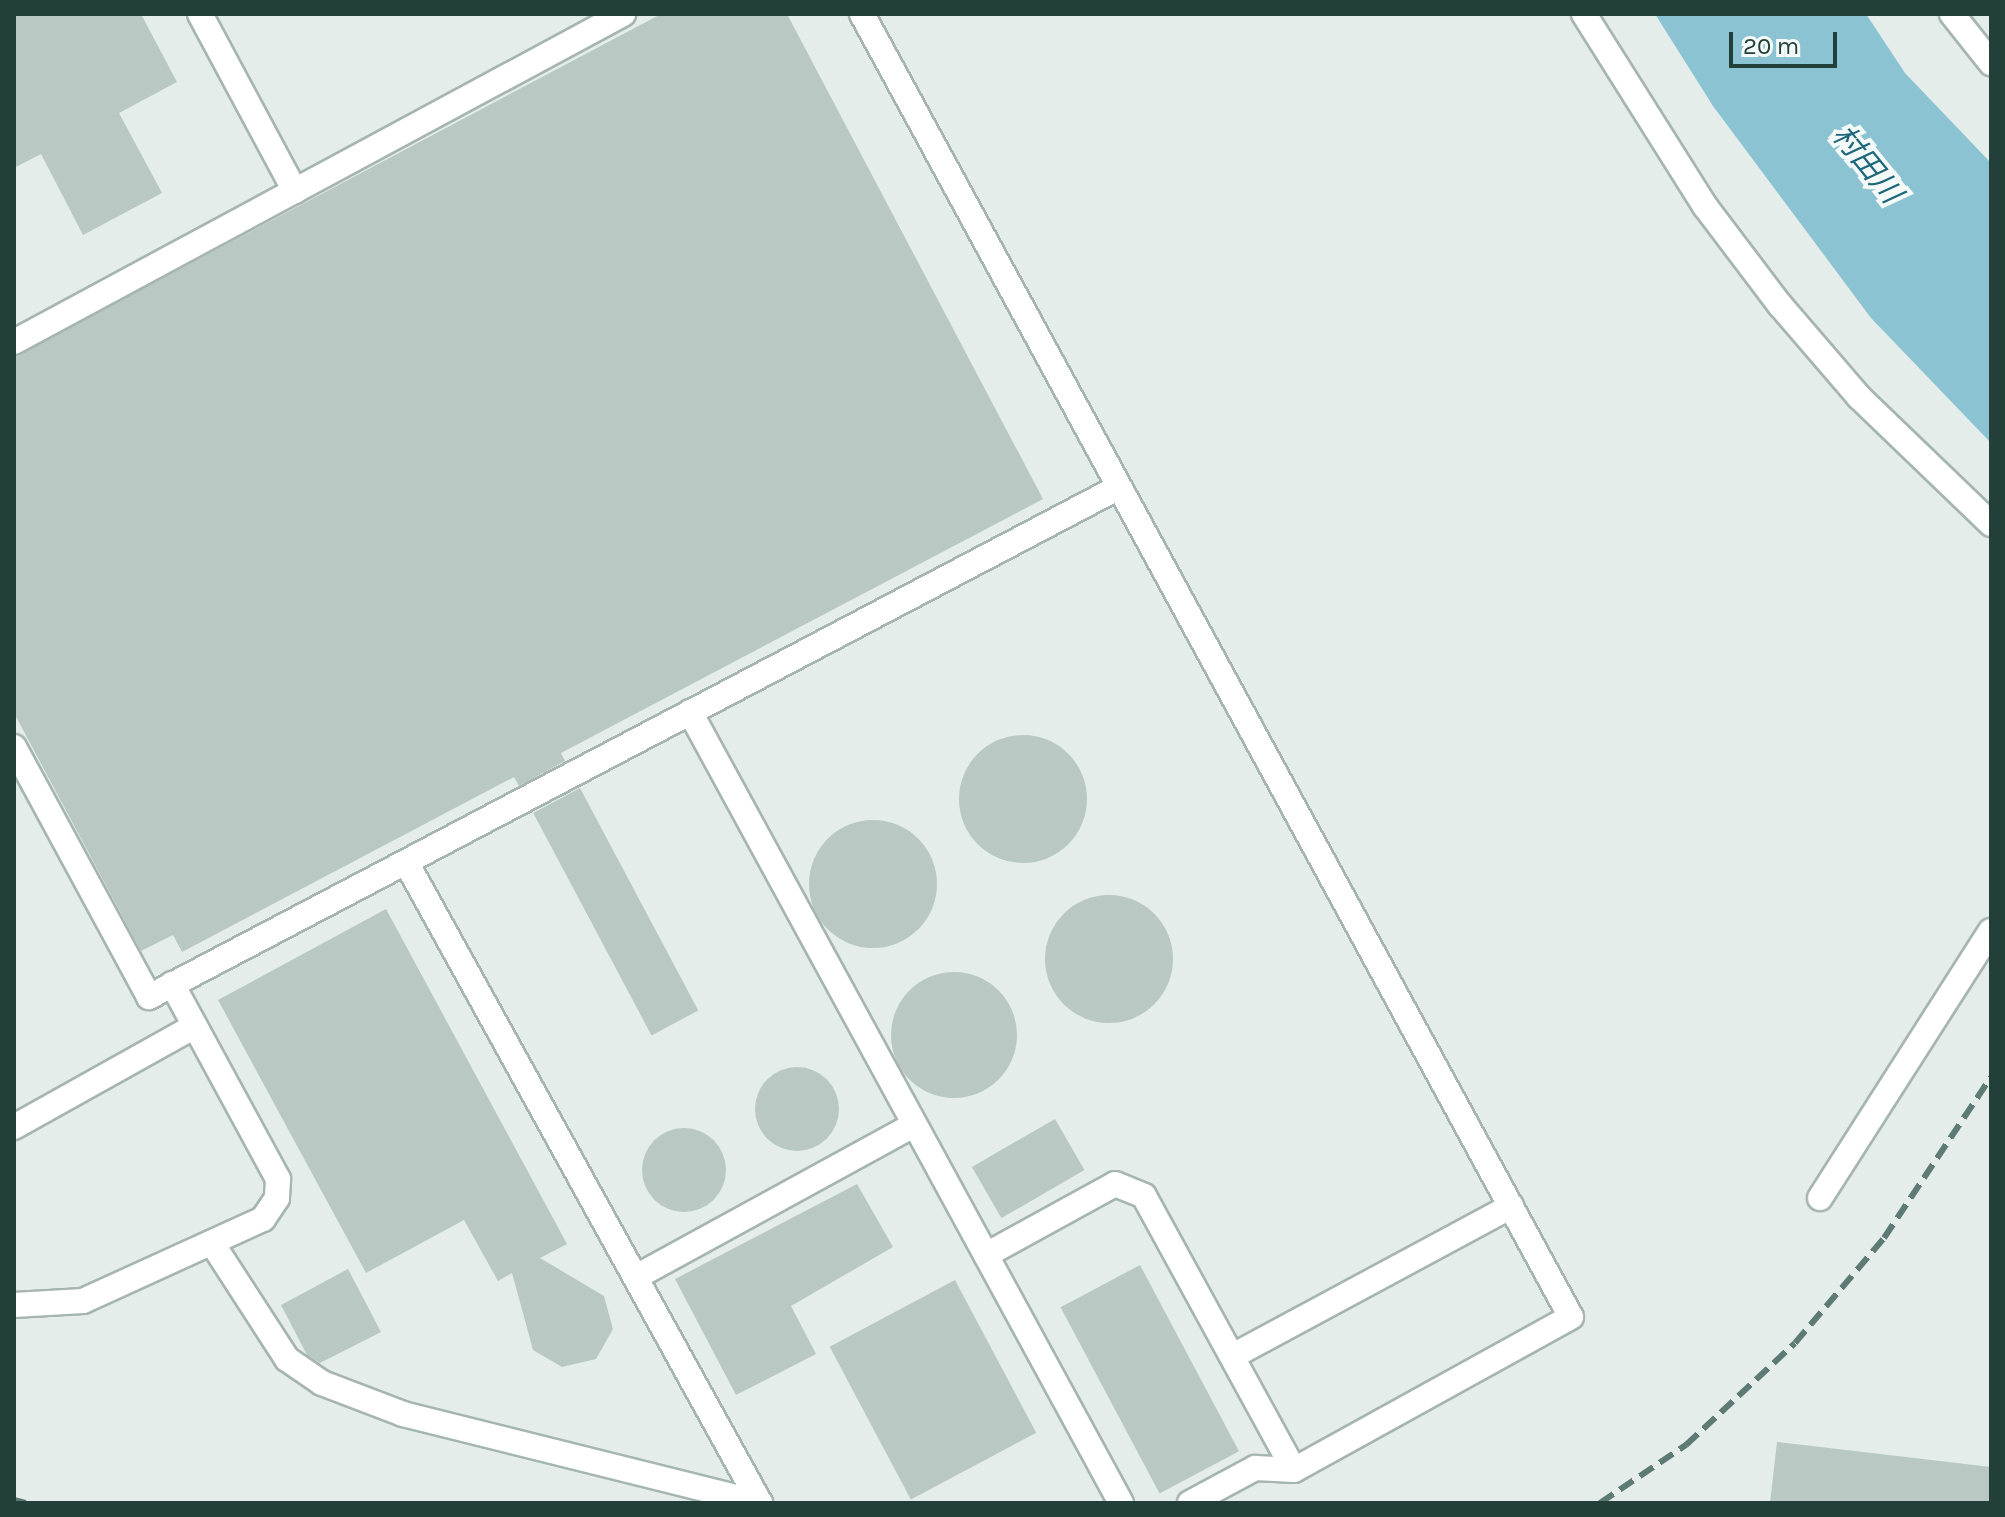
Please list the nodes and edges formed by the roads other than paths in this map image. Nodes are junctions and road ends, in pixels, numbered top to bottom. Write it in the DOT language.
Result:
graph roads {
  1 [pos="200,14"];
  2 [pos="623,14"];
  3 [pos="862,14"];
  4 [pos="1584,14"];
  5 [pos="1952,14"];
  6 [pos="1991,63"];
  7 [pos="295,191"];
  8 [pos="14,342"];
  9 [pos="1119,487"];
  10 [pos="1991,524"];
  11 [pos="690,712"];
  12 [pos="14,747"];
  13 [pos="406,862"];
  14 [pos="1991,931"];
  15 [pos="172,984"];
  16 [pos="195,1026"];
  17 [pos="914,1125"];
  18 [pos="14,1127"];
  19 [pos="1820,1198"];
  20 [pos="1511,1206"];
  21 [pos="212,1243"];
  22 [pos="986,1255"];
  23 [pos="636,1277"];
  24 [pos="14,1305"];
  25 [pos="1233,1356"];
  26 [pos="1294,1470"];
  27 [pos="760,1503"];
  28 [pos="1121,1503"];
  29 [pos="1190,1503"];
  1 -- 7 [label="street"];
  2 -- 7 [label="street"];
  3 -- 9 [label="street"];
  4 -- 10 [label="street"];
  5 -- 6 [label="street"];
  7 -- 8 [label="street"];
  9 -- 11 [label="street"];
  9 -- 20 [label="street"];
  11 -- 13 [label="street"];
  11 -- 17 [label="street"];
  12 -- 15 [label="street"];
  13 -- 15 [label="street"];
  13 -- 23 [label="street"];
  14 -- 19 [label="street"];
  15 -- 16 [label="street"];
  16 -- 18 [label="street"];
  16 -- 21 [label="street"];
  17 -- 22 [label="street"];
  17 -- 23 [label="street"];
  20 -- 25 [label="street"];
  20 -- 26 [label="street"];
  21 -- 24 [label="street"];
  21 -- 27 [label="street"];
  22 -- 25 [label="street"];
  22 -- 28 [label="street"];
  23 -- 27 [label="street"];
  25 -- 26 [label="street"];
  26 -- 29 [label="street"];
}
